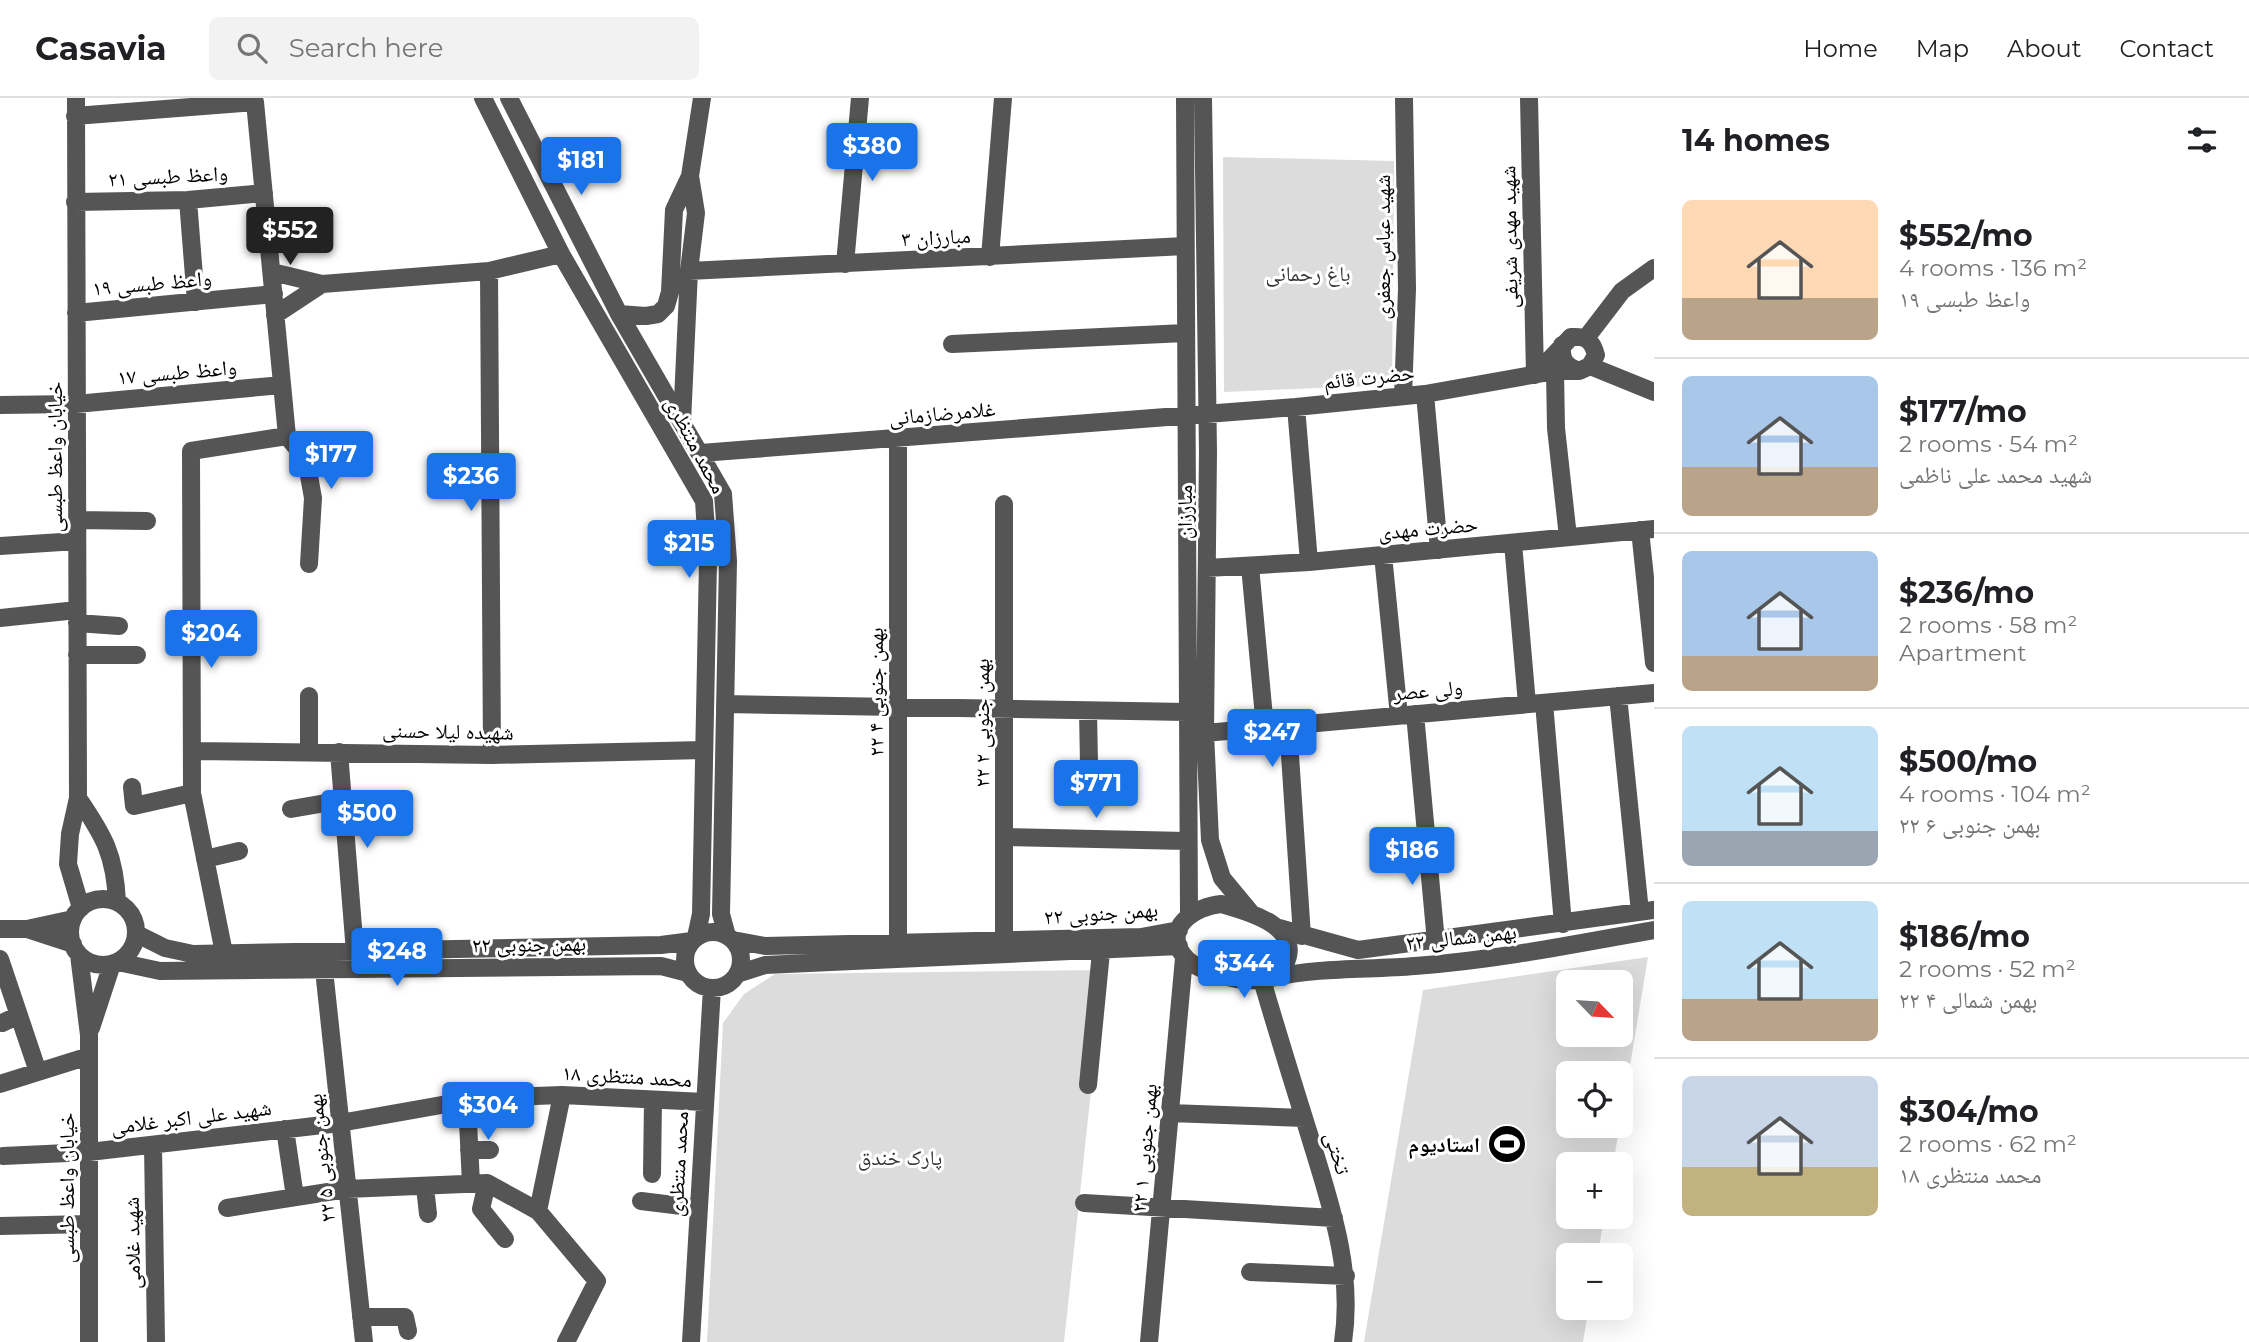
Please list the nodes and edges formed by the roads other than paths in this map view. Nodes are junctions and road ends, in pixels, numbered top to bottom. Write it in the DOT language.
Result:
graph roads {
  1 [pos="483,98"];
  2 [pos="509,98"];
  3 [pos="702,98"];
  4 [pos="860,98"];
  5 [pos="1003,98"];
  6 [pos="1185,98"];
  7 [pos="1203,98"];
  8 [pos="1404,98"];
  9 [pos="1529,98"];
  10 [pos="75,107"];
  11 [pos="520,120"];
  12 [pos="501,135"];
  13 [pos="690,176"];
  14 [pos="264,193"];
  15 [pos="188,200"];
  16 [pos="75,202"];
  17 [pos="1185,246"];
  18 [pos="561,254"];
  19 [pos="990,257"];
  20 [pos="845,264"];
  21 [pos="1654,268"];
  22 [pos="489,271"];
  23 [pos="690,271"];
  24 [pos="272,272"];
  25 [pos="322,284"];
  26 [pos="274,294"];
  27 [pos="195,302"];
  28 [pos="76,313"];
  29 [pos="619,314"];
  30 [pos="275,315"];
  31 [pos="1185,332"];
  32 [pos="1586,338"];
  33 [pos="952,344"];
  34 [pos="1562,345"];
  35 [pos="1585,368"];
  36 [pos="1555,371"];
  37 [pos="1535,375"];
  38 [pos="282,385"];
  39 [pos="1654,392"];
  40 [pos="1425,394"];
  41 [pos="1403,396"];
  42 [pos="76,404"];
  43 [pos="0,405"];
  44 [pos="1296,407"];
  45 [pos="1207,413"];
  46 [pos="1186,414"];
  47 [pos="682,422"];
  48 [pos="287,436"];
  49 [pos="898,440"];
  50 [pos="701,453"];
  51 [pos="1004,504"];
  52 [pos="76,520"];
  53 [pos="147,521"];
  54 [pos="1647,530"];
  55 [pos="1568,537"];
  56 [pos="77,541"];
  57 [pos="1513,542"];
  58 [pos="0,546"];
  59 [pos="1439,550"];
  60 [pos="1383,555"];
  61 [pos="1309,562"];
  62 [pos="309,564"];
  63 [pos="1250,566"];
  64 [pos="1207,568"];
  65 [pos="77,617"];
  66 [pos="0,618"];
  67 [pos="120,626"];
  68 [pos="77,654"];
  69 [pos="137,655"];
  70 [pos="1654,663"];
  71 [pos="1654,693"];
  72 [pos="309,696"];
  73 [pos="1618,696"];
  74 [pos="1536,703"];
  75 [pos="725,704"];
  76 [pos="898,707"];
  77 [pos="1004,709"];
  78 [pos="1088,711"];
  79 [pos="1187,712"];
  80 [pos="1407,715"];
  81 [pos="1289,725"];
  82 [pos="1265,727"];
  83 [pos="1205,733"];
  84 [pos="704,750"];
  85 [pos="192,751"];
  86 [pos="309,752"];
  87 [pos="339,752"];
  88 [pos="492,755"];
  89 [pos="1089,764"];
  90 [pos="132,787"];
  91 [pos="191,793"];
  92 [pos="78,798"];
  93 [pos="343,800"];
  94 [pos="291,809"];
  95 [pos="1004,837"];
  96 [pos="1187,841"];
  97 [pos="239,851"];
  98 [pos="205,859"];
  99 [pos="117,902"];
  100 [pos="1647,911"];
  101 [pos="1189,913"];
  102 [pos="1251,913"];
  103 [pos="77,914"];
  104 [pos="1563,924"];
  105 [pos="1279,928"];
  106 [pos="0,929"];
  107 [pos="27,929"];
  108 [pos="1654,930"];
  109 [pos="136,933"];
  110 [pos="1302,936"];
  111 [pos="730,938"];
  112 [pos="694,939"];
  113 [pos="1004,941"];
  114 [pos="1436,942"];
  115 [pos="898,944"];
  116 [pos="1181,944"];
  117 [pos="474,949"];
  118 [pos="76,950"];
  119 [pos="355,952"];
  120 [pos="1101,952"];
  121 [pos="224,953"];
  122 [pos="0,959"];
  123 [pos="115,963"];
  124 [pos="475,968"];
  125 [pos="324,970"];
  126 [pos="688,974"];
  127 [pos="737,974"];
  128 [pos="1267,979"];
  129 [pos="712,988"];
  130 [pos="19,1015"];
  131 [pos="2,1023"];
  132 [pos="89,1034"];
  133 [pos="89,1056"];
  134 [pos="38,1072"];
  135 [pos="0,1084"];
  136 [pos="1088,1085"];
  137 [pos="562,1095"];
  138 [pos="653,1100"];
  139 [pos="467,1101"];
  140 [pos="704,1102"];
  141 [pos="1170,1113"];
  142 [pos="1304,1118"];
  143 [pos="340,1123"];
  144 [pos="285,1129"];
  145 [pos="153,1145"];
  146 [pos="469,1150"];
  147 [pos="491,1150"];
  148 [pos="89,1152"];
  149 [pos="2,1156"];
  150 [pos="652,1174"];
  151 [pos="479,1184"];
  152 [pos="425,1187"];
  153 [pos="347,1189"];
  154 [pos="295,1197"];
  155 [pos="641,1201"];
  156 [pos="1084,1203"];
  157 [pos="226,1208"];
  158 [pos="698,1208"];
  159 [pos="1161,1209"];
  160 [pos="538,1211"];
  161 [pos="428,1214"];
  162 [pos="1334,1218"];
  163 [pos="89,1224"];
  164 [pos="0,1226"];
  165 [pos="505,1239"];
  166 [pos="1250,1272"];
  167 [pos="1346,1276"];
  168 [pos="361,1317"];
  169 [pos="408,1331"];
  170 [pos="156,1341"];
  171 [pos="89,1342"];
  172 [pos="364,1342"];
  173 [pos="566,1342"];
  174 [pos="691,1342"];
  175 [pos="1149,1342"];
  176 [pos="1343,1342"];
  1 -- 12 [label="street, محمد منتظری"];
  2 -- 11 [label="street, محمد منتظری"];
  3 -- 13 [label="street"];
  4 -- 20 [label="street"];
  5 -- 19 [label="street"];
  6 -- 17 [label="street, مبارزان"];
  7 -- 45 [label="street, مبارزان"];
  8 -- 41 [label="street, شهید عباس جعفری"];
  9 -- 37 [label="street, شهید مهدی شریفی"];
  10 -- 14 [label="street"];
  10 -- 16 [label="street, خیابان واعظ طبسی"];
  11 -- 12 [label="street"];
  11 -- 29 [label="street, محمد منتظری"];
  12 -- 18 [label="street, محمد منتظری"];
  13 -- 23 [label="street"];
  13 -- 29 [label="street"];
  14 -- 15 [label="street, واعظ طبسی ۲۱"];
  14 -- 24 [label="street"];
  15 -- 16 [label="street, واعظ طبسی ۲۱"];
  15 -- 27 [label="street"];
  16 -- 28 [label="street, خیابان واعظ طبسی"];
  17 -- 19 [label="street, مبارزان ۳"];
  17 -- 31 [label="street, مبارزان"];
  18 -- 22 [label="street"];
  18 -- 84 [label="street, محمد منتظری"];
  19 -- 20 [label="street, مبارزان ۳"];
  20 -- 23 [label="street, مبارزان ۳"];
  21 -- 32 [label="street"];
  22 -- 25 [label="street"];
  22 -- 88 [label="street"];
  23 -- 47 [label="street"];
  24 -- 25 [label="street"];
  24 -- 26 [label="street"];
  25 -- 30 [label="street"];
  26 -- 27 [label="street, واعظ طبسی ۱۹"];
  26 -- 30 [label="street"];
  27 -- 28 [label="street, واعظ طبسی ۱۹"];
  28 -- 42 [label="street, خیابان واعظ طبسی"];
  29 -- 47 [label="street, محمد منتظری"];
  30 -- 38 [label="street"];
  31 -- 33 [label="street"];
  31 -- 46 [label="street, مبارزان"];
  32 -- 34 [label="street"];
  32 -- 35 [label="street"];
  34 -- 35 [label="street"];
  34 -- 37 [label="street"];
  35 -- 36 [label="street, حضرت قائم"];
  35 -- 39 [label="street"];
  36 -- 37 [label="street, حضرت قائم"];
  36 -- 55 [label="street"];
  37 -- 40 [label="street, حضرت قائم"];
  38 -- 42 [label="street, واعظ طبسی ۱۷"];
  38 -- 48 [label="street"];
  40 -- 41 [label="street, حضرت قائم"];
  40 -- 59 [label="street"];
  41 -- 44 [label="street, حضرت قائم"];
  42 -- 43 [label="street, واعظ طبسی ۱۷"];
  42 -- 52 [label="street, خیابان واعظ طبسی"];
  44 -- 45 [label="street, حضرت قائم"];
  44 -- 61 [label="street"];
  45 -- 46 [label="street, غلامرضازمانی"];
  45 -- 64 [label="street, مبارزان"];
  46 -- 49 [label="street, غلامرضازمانی"];
  46 -- 79 [label="street, مبارزان"];
  47 -- 50 [label="street, محمد منتظری"];
  48 -- 62 [label="street"];
  48 -- 85 [label="street"];
  49 -- 50 [label="street, غلامرضازمانی"];
  49 -- 76 [label="street, ۲۲ بهمن جنوبی ۴"];
  50 -- 75 [label="street, محمد منتظری"];
  51 -- 77 [label="street, ۲۲ بهمن جنوبی ۲"];
  52 -- 53 [label="street"];
  52 -- 56 [label="street, خیابان واعظ طبسی"];
  54 -- 55 [label="street, حضرت مهدی"];
  54 -- 70 [label="street"];
  55 -- 57 [label="street, حضرت مهدی"];
  56 -- 58 [label="street"];
  56 -- 65 [label="street, خیابان واعظ طبسی"];
  57 -- 59 [label="street, حضرت مهدی"];
  57 -- 74 [label="street"];
  59 -- 60 [label="street, حضرت مهدی"];
  60 -- 61 [label="street, حضرت مهدی"];
  60 -- 80 [label="street"];
  61 -- 63 [label="street, حضرت مهدی"];
  63 -- 64 [label="street, حضرت مهدی"];
  63 -- 82 [label="street"];
  64 -- 83 [label="street, مبارزان"];
  65 -- 66 [label="street"];
  65 -- 67 [label="street"];
  65 -- 68 [label="street, خیابان واعظ طبسی"];
  68 -- 69 [label="street"];
  68 -- 92 [label="street, خیابان واعظ طبسی"];
  71 -- 73 [label="street, ولی عصر"];
  72 -- 86 [label="street"];
  73 -- 74 [label="street, ولی عصر"];
  73 -- 100 [label="street"];
  74 -- 80 [label="street, ولی عصر"];
  74 -- 104 [label="street"];
  75 -- 76 [label="street"];
  75 -- 111 [label="street, محمد منتظری"];
  76 -- 77 [label="street"];
  76 -- 115 [label="street, ۲۲ بهمن جنوبی ۴"];
  77 -- 78 [label="street"];
  77 -- 95 [label="street, ۲۲ بهمن جنوبی ۲"];
  78 -- 79 [label="street"];
  78 -- 89 [label="street"];
  79 -- 96 [label="street, مبارزان"];
  80 -- 81 [label="street, ولی عصر"];
  80 -- 114 [label="street"];
  81 -- 82 [label="street, ولی عصر"];
  81 -- 110 [label="street"];
  82 -- 83 [label="street, ولی عصر"];
  83 -- 102 [label="street, مبارزان"];
  84 -- 88 [label="street, شهیده لیلا حسنی"];
  84 -- 112 [label="street, محمد منتظری"];
  85 -- 86 [label="street, شهیده لیلا حسنی"];
  85 -- 91 [label="street"];
  86 -- 87 [label="street, شهیده لیلا حسنی"];
  87 -- 88 [label="street, شهیده لیلا حسنی"];
  87 -- 93 [label="street"];
  90 -- 91 [label="street"];
  91 -- 98 [label="street"];
  92 -- 99 [label="street"];
  92 -- 103 [label="street, خیابان واعظ طبسی"];
  93 -- 94 [label="street"];
  93 -- 119 [label="street"];
  95 -- 96 [label="street"];
  95 -- 113 [label="street, ۲۲ بهمن جنوبی ۲"];
  96 -- 101 [label="street, مبارزان"];
  97 -- 98 [label="street"];
  98 -- 121 [label="street"];
  99 -- 103 [label="street"];
  99 -- 109 [label="street"];
  100 -- 104 [label="street, ۲۲ بهمن شمالی"];
  101 -- 102 [label="street"];
  101 -- 116 [label="street"];
  102 -- 105 [label="street"];
  103 -- 107 [label="street"];
  103 -- 118 [label="street"];
  104 -- 114 [label="street, ۲۲ بهمن شمالی"];
  105 -- 110 [label="street, ۲۲ بهمن شمالی"];
  105 -- 128 [label="street"];
  106 -- 107 [label="street"];
  107 -- 118 [label="street"];
  108 -- 128 [label="street, ۲۲ بهمن شمالی"];
  109 -- 121 [label="street, ۲۲ بهمن جنوبی"];
  109 -- 123 [label="street"];
  110 -- 114 [label="street, ۲۲ بهمن شمالی"];
  111 -- 112 [label="street"];
  111 -- 115 [label="street, ۲۲ بهمن جنوبی"];
  111 -- 127 [label="street"];
  112 -- 117 [label="street, ۲۲ بهمن جنوبی"];
  112 -- 126 [label="street"];
  113 -- 115 [label="street, ۲۲ بهمن جنوبی"];
  113 -- 116 [label="street, ۲۲ بهمن جنوبی"];
  116 -- 120 [label="street, ۲۲ بهمن جنوبی"];
  116 -- 128 [label="street"];
  116 -- 141 [label="street, ۲۲ بهمن جنوبی ۱"];
  117 -- 119 [label="street, ۲۲ بهمن جنوبی"];
  117 -- 124 [label="street"];
  118 -- 123 [label="street"];
  118 -- 132 [label="street"];
  119 -- 121 [label="street, ۲۲ بهمن جنوبی"];
  120 -- 127 [label="street, ۲۲ بهمن جنوبی"];
  120 -- 136 [label="street"];
  122 -- 130 [label="street"];
  123 -- 125 [label="street, ۲۲ بهمن جنوبی"];
  123 -- 132 [label="street"];
  124 -- 125 [label="street, ۲۲ بهمن جنوبی"];
  124 -- 126 [label="street, ۲۲ بهمن جنوبی"];
  125 -- 143 [label="street, ۲۲ بهمن جنوبی ۵"];
  126 -- 129 [label="street"];
  127 -- 129 [label="street"];
  128 -- 142 [label="street, تختی"];
  129 -- 140 [label="street, محمد منتظری"];
  130 -- 131 [label="street"];
  130 -- 134 [label="street"];
  132 -- 133 [label="street, خیابان واعظ طبسی"];
  133 -- 134 [label="street"];
  133 -- 148 [label="street, خیابان واعظ طبسی"];
  134 -- 135 [label="street"];
  137 -- 138 [label="street, محمد منتظری ۱۸"];
  137 -- 139 [label="street, محمد منتظری ۱۸"];
  137 -- 160 [label="street"];
  138 -- 140 [label="street, محمد منتظری ۱۸"];
  138 -- 150 [label="street"];
  139 -- 143 [label="street, محمد منتظری ۱۸"];
  139 -- 146 [label="street"];
  140 -- 158 [label="street, محمد منتظری"];
  141 -- 142 [label="street"];
  141 -- 159 [label="street, ۲۲ بهمن جنوبی ۱"];
  142 -- 162 [label="street, تختی"];
  143 -- 144 [label="street, شهید علی اکبر غلامی"];
  143 -- 153 [label="street, ۲۲ بهمن جنوبی ۵"];
  144 -- 145 [label="street, شهید علی اکبر غلامی"];
  144 -- 154 [label="street"];
  145 -- 148 [label="street, شهید علی اکبر غلامی"];
  145 -- 170 [label="street, شهید غلامی"];
  146 -- 147 [label="street"];
  146 -- 151 [label="street"];
  148 -- 149 [label="street, شهید علی اکبر غلامی"];
  148 -- 163 [label="street, خیابان واعظ طبسی"];
  151 -- 152 [label="street"];
  151 -- 160 [label="street"];
  151 -- 165 [label="street"];
  152 -- 153 [label="street"];
  152 -- 161 [label="street"];
  153 -- 154 [label="street"];
  153 -- 168 [label="street, ۲۲ بهمن جنوبی ۵"];
  154 -- 157 [label="street"];
  155 -- 158 [label="street"];
  156 -- 159 [label="street"];
  158 -- 174 [label="street, محمد منتظری"];
  159 -- 162 [label="street"];
  159 -- 175 [label="street, ۲۲ بهمن جنوبی ۱"];
  160 -- 173 [label="street"];
  162 -- 167 [label="street, تختی"];
  163 -- 164 [label="street"];
  163 -- 171 [label="street, خیابان واعظ طبسی"];
  166 -- 167 [label="street"];
  167 -- 176 [label="street, تختی"];
  168 -- 169 [label="street"];
  168 -- 172 [label="street, ۲۲ بهمن جنوبی ۵"];
}
